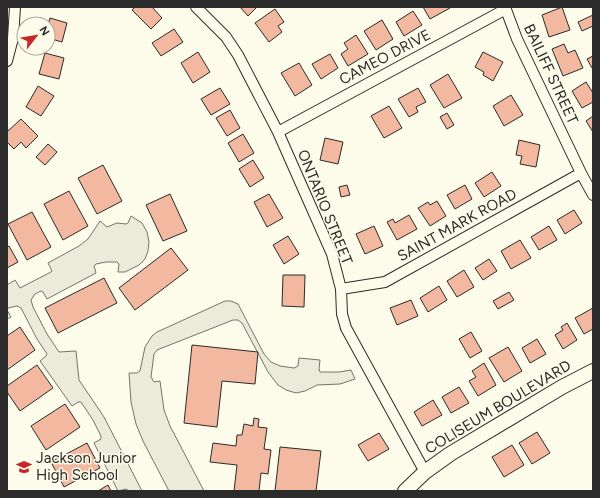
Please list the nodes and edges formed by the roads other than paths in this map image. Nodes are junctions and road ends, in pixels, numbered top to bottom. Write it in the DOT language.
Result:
graph roads {
  1 [pos="15,7"];
  2 [pos="196,7"];
  3 [pos="506,8"];
  4 [pos="7,61"];
  5 [pos="278,132"];
  6 [pos="581,174"];
  7 [pos="593,194"];
  8 [pos="341,289"];
  9 [pos="593,371"];
  10 [pos="425,472"];
  11 [pos="405,491"];
  1 -- 4 [label="street"];
  2 -- 5 [label="street, ONTARIO STREET"];
  3 -- 5 [label="street, CAMEO DRIVE"];
  3 -- 6 [label="street, BAILIFF STREET"];
  5 -- 8 [label="street, ONTARIO STREET"];
  6 -- 7 [label="street, BAILIFF STREET"];
  6 -- 8 [label="street, SAINT MARK ROAD"];
  8 -- 10 [label="street, ONTARIO STREET"];
  9 -- 10 [label="main road, COLISEUM BOULEVARD"];
  10 -- 11 [label="main road, COLISEUM BOULEVARD"];
}
